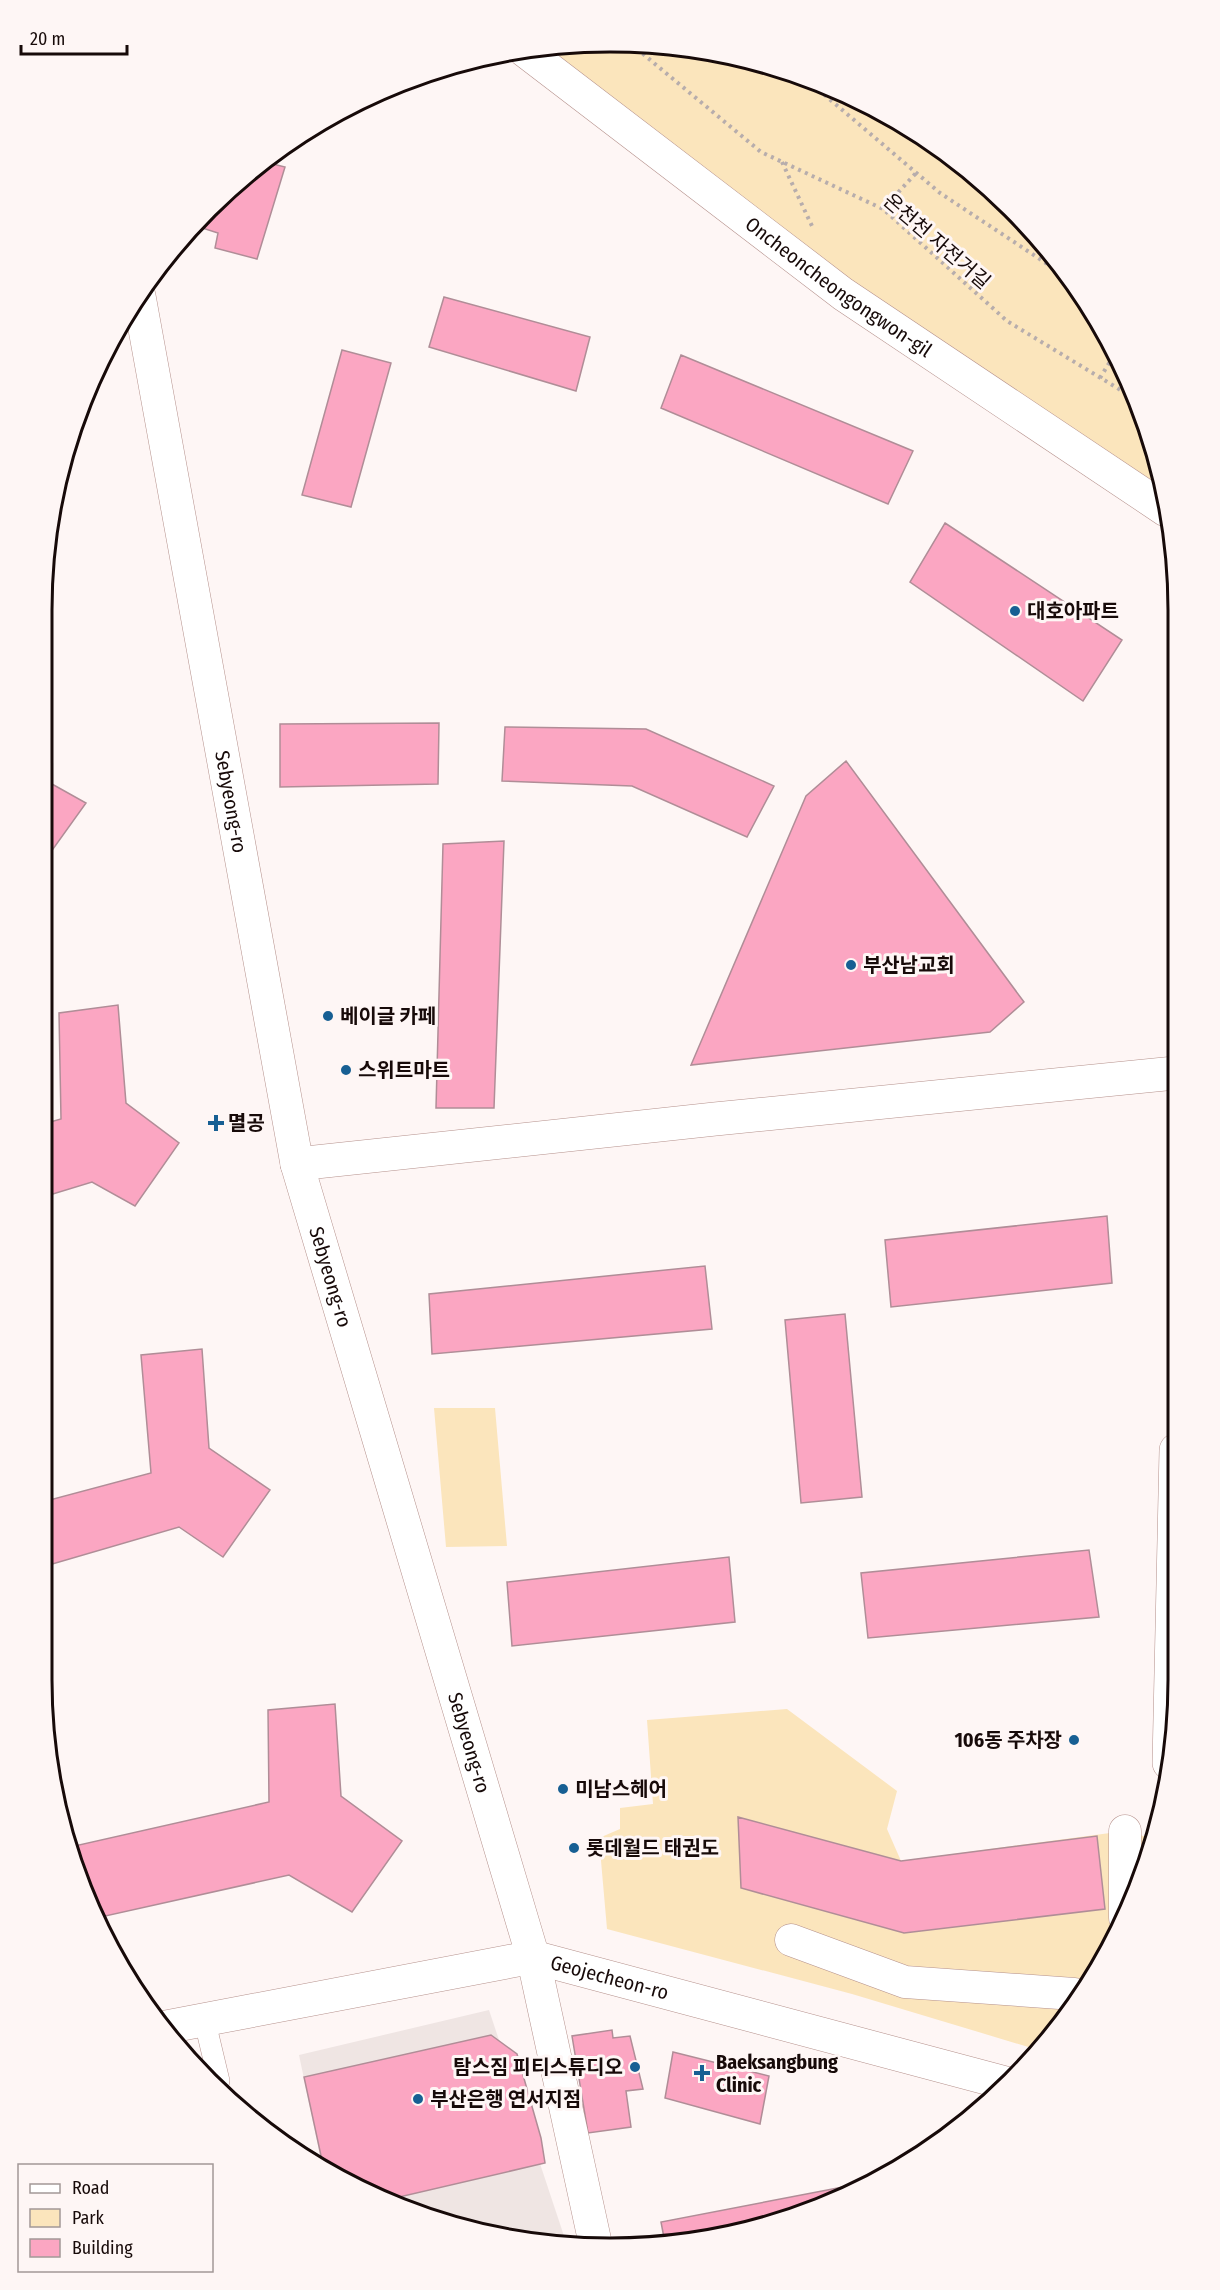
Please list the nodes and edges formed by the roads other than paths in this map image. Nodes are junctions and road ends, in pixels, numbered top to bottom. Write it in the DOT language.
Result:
graph roads {
  1 [pos="534,58"];
  2 [pos="142,307"];
  3 [pos="1158,504"];
  4 [pos="1168,1074"];
  5 [pos="297,1164"];
  6 [pos="1125,1831"];
  7 [pos="1125,1893"];
  8 [pos="791,1941"];
  9 [pos="533,1957"];
  10 [pos="1071,1994"];
  11 [pos="204,2018"];
  12 [pos="173,2025"];
  13 [pos="218,2076"];
  14 [pos="997,2081"];
  15 [pos="594,2237"];
  1 -- 3 [label="main road, Oncheoncheongongwon-gil"];
  2 -- 5 [label="main road, Sebyeong-ro"];
  4 -- 5 [label="main road"];
  5 -- 9 [label="main road, Sebyeong-ro"];
  6 -- 7 [label="street"];
  8 -- 10 [label="street"];
  9 -- 11 [label="main road, Geojecheon-ro"];
  9 -- 14 [label="main road, Geojecheon-ro"];
  9 -- 15 [label="main road, Sebyeong-ro"];
  11 -- 12 [label="main road, Geojecheon-ro"];
  11 -- 13 [label="lane"];
}
